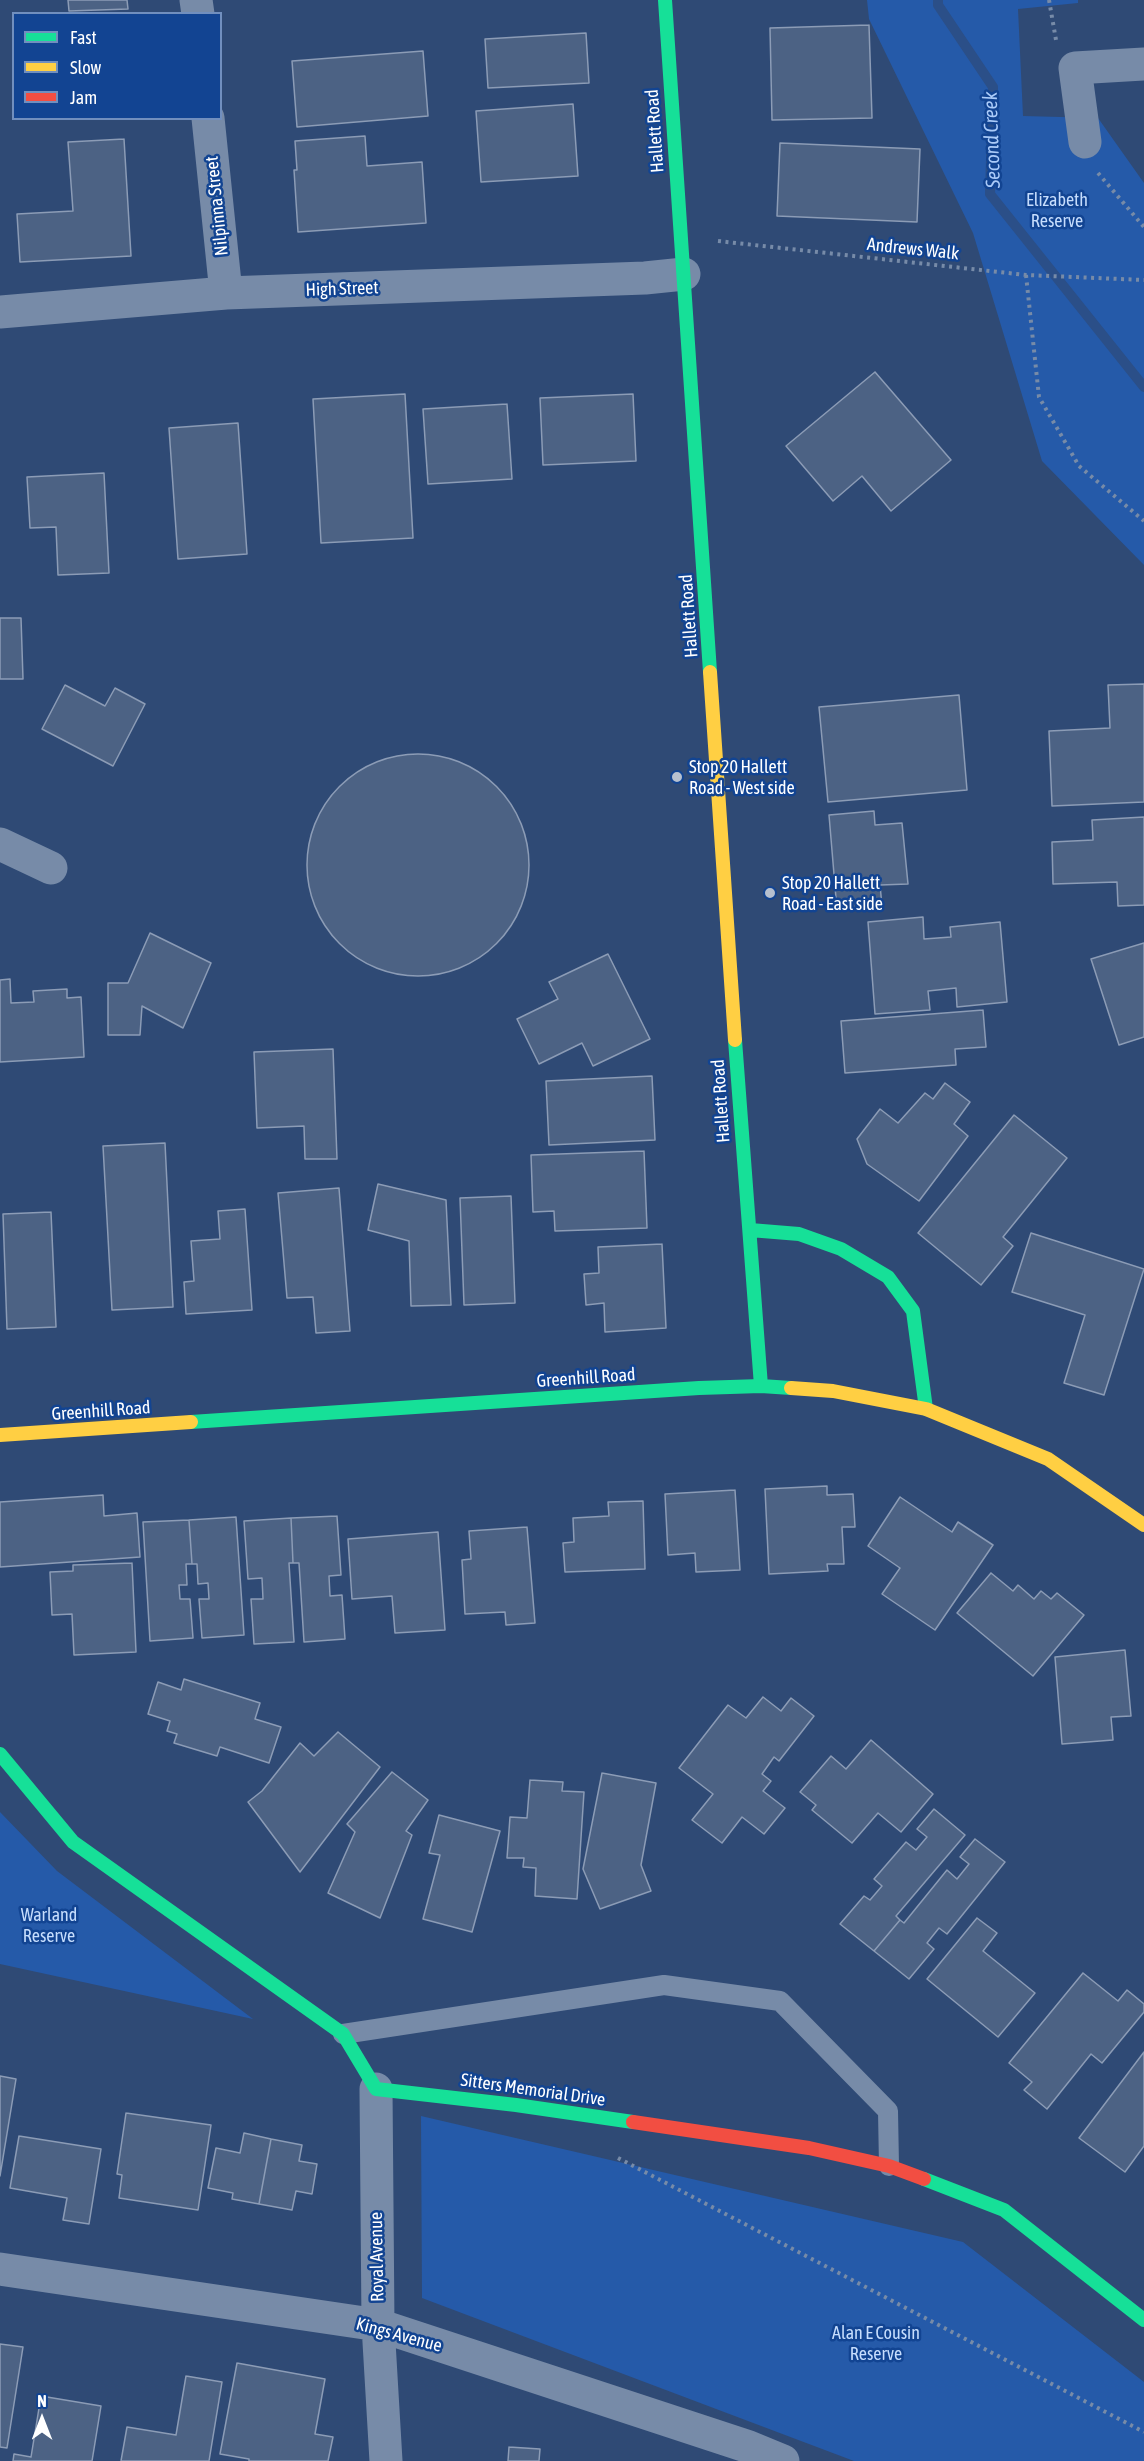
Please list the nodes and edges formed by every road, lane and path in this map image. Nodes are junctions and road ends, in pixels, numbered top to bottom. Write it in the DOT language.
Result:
graph roads {
  1 [pos="665,0"];
  2 [pos="1144,64"];
  3 [pos="208,120"];
  4 [pos="1085,142"];
  5 [pos="680,237"];
  6 [pos="684,274"];
  7 [pos="1026,275"];
  8 [pos="1144,280"];
  9 [pos="226,293"];
  10 [pos="0,312"];
  11 [pos="1144,521"];
  12 [pos="0,844"];
  13 [pos="51,868"];
  14 [pos="750,1230"];
  15 [pos="761,1386"];
  16 [pos="926,1409"];
  17 [pos="0,1436"];
  18 [pos="1144,1525"];
  19 [pos="0,1754"];
  20 [pos="343,2034"];
  21 [pos="376,2089"];
  22 [pos="610,2154"];
  23 [pos="889,2166"];
  24 [pos="0,2269"];
  25 [pos="1144,2320"];
  26 [pos="378,2325"];
  27 [pos="1144,2432"];
  28 [pos="386,2461"];
  29 [pos="783,2461"];
  1 -- 5 [label="main road, Hallett Road"];
  2 -- 4 [label="street"];
  3 -- 9 [label="street, Nilpinna Street"];
  5 -- 6 [label="main road, Hallett Road"];
  5 -- 7 [label="path, Andrews Walk"];
  6 -- 9 [label="street, High Street"];
  6 -- 14 [label="main road, Hallett Road"];
  7 -- 8 [label="path, Andrews Walk"];
  7 -- 11 [label="path"];
  9 -- 10 [label="street, High Street"];
  12 -- 13 [label="street"];
  14 -- 15 [label="main road, Hallett Road"];
  14 -- 16 [label="main road"];
  15 -- 16 [label="main road, Greenhill Road"];
  15 -- 17 [label="main road, Greenhill Road"];
  16 -- 18 [label="main road, Greenhill Road"];
  19 -- 20 [label="main road"];
  20 -- 21 [label="main road"];
  20 -- 23 [label="lane"];
  21 -- 23 [label="main road, Sitters Memorial Drive"];
  21 -- 26 [label="street, Royal Avenue"];
  22 -- 27 [label="path"];
  23 -- 25 [label="main road, Sitters Memorial Drive"];
  24 -- 26 [label="street, Kings Avenue"];
  26 -- 28 [label="street, Royal Avenue"];
  26 -- 29 [label="street, Kings Avenue"];
}
